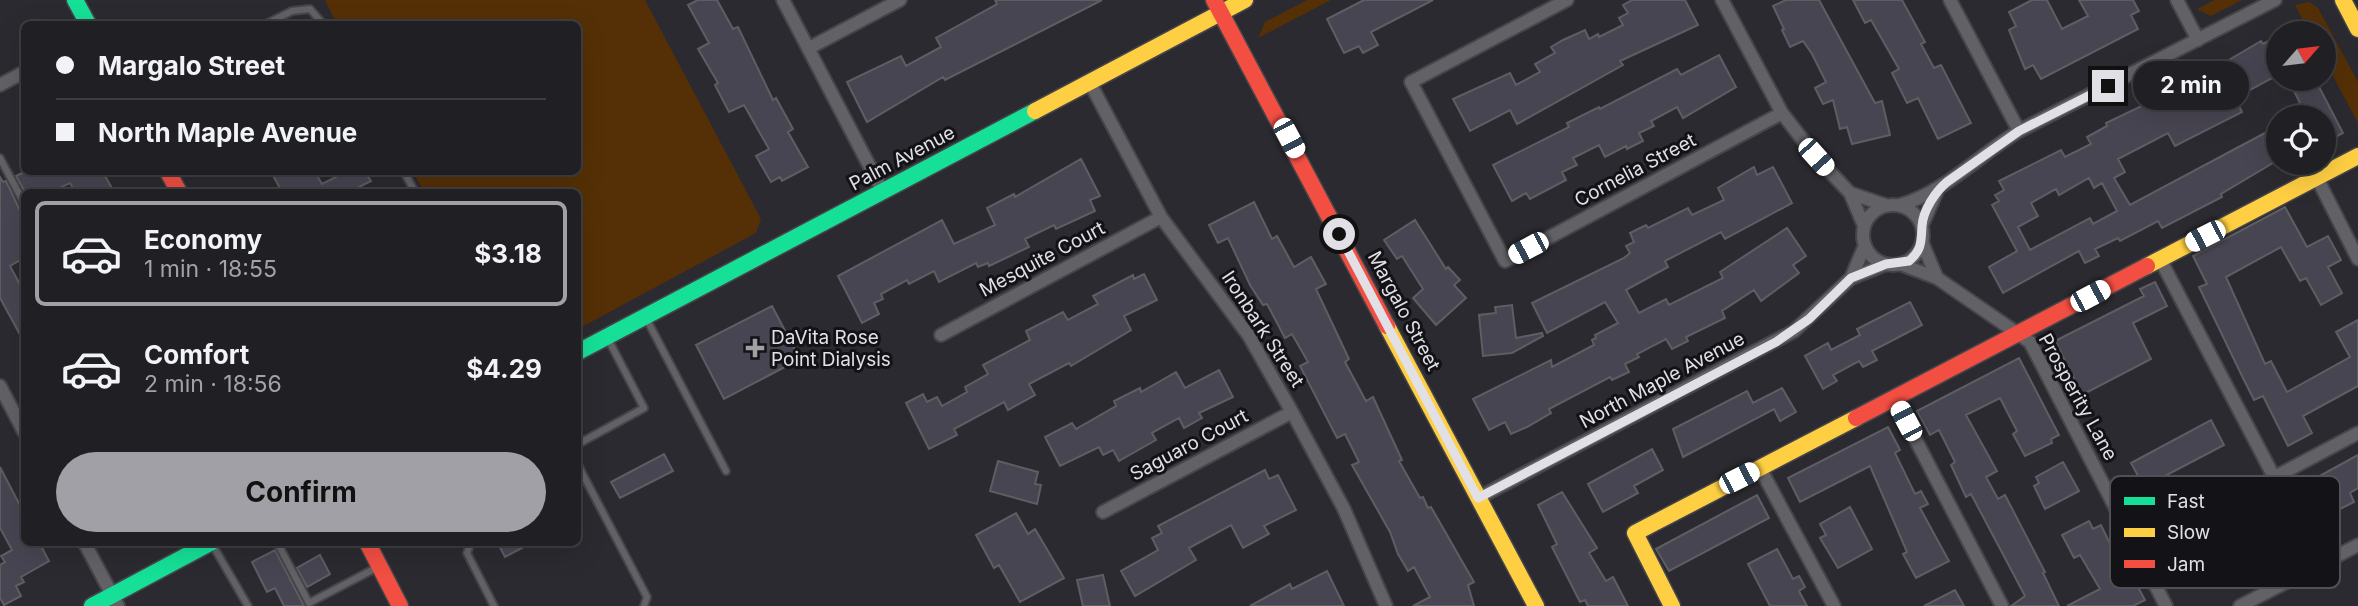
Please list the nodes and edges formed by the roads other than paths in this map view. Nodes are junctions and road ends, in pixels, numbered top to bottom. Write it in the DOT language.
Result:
graph roads {
  1 [pos="75,0"];
  2 [pos="783,0"];
  3 [pos="900,0"];
  4 [pos="1245,0"];
  5 [pos="1567,0"];
  6 [pos="1722,0"];
  7 [pos="1950,0"];
  8 [pos="2177,0"];
  9 [pos="2275,0"];
  10 [pos="2343,0"];
  11 [pos="1217,6"];
  12 [pos="86,21"];
  13 [pos="273,21"];
  14 [pos="320,21"];
  15 [pos="2358,29"];
  16 [pos="2198,40"];
  17 [pos="809,48"];
  18 [pos="21,74"];
  19 [pos="1090,83"];
  20 [pos="0,85"];
  21 [pos="1782,113"];
  22 [pos="2019,131"];
  23 [pos="2358,156"];
  24 [pos="0,158"];
  25 [pos="2317,178"];
  26 [pos="1937,191"];
  27 [pos="883,192"];
  28 [pos="1850,193"];
  29 [pos="21,197"];
  30 [pos="1885,205"];
  31 [pos="1900,205"];
  32 [pos="1161,217"];
  33 [pos="1922,225"];
  34 [pos="1864,226"];
  35 [pos="1922,242"];
  36 [pos="1865,245"];
  37 [pos="2160,259"];
  38 [pos="2358,259"];
  39 [pos="1886,264"];
  40 [pos="1900,264"];
  41 [pos="1851,278"];
  42 [pos="1937,278"];
  43 [pos="645,317"];
  44 [pos="2020,333"];
  45 [pos="941,335"];
  46 [pos="607,337"];
  47 [pos="581,350"];
  48 [pos="0,386"];
  49 [pos="1894,398"];
  50 [pos="1292,412"];
  51 [pos="21,426"];
  52 [pos="2358,433"];
  53 [pos="581,442"];
  54 [pos="1760,468"];
  55 [pos="726,471"];
  56 [pos="581,472"];
  57 [pos="2273,476"];
  58 [pos="2276,476"];
  59 [pos="2110,497"];
  60 [pos="1478,498"];
  61 [pos="1103,512"];
  62 [pos="2358,545"];
  63 [pos="86,546"];
  64 [pos="206,546"];
  65 [pos="213,546"];
  66 [pos="278,546"];
  67 [pos="369,546"];
  68 [pos="469,546"];
  69 [pos="2340,554"];
  70 [pos="379,566"];
  71 [pos="2157,588"];
  72 [pos="2275,588"];
  73 [pos="115,601"];
  74 [pos="92,606"];
  75 [pos="248,606"];
  76 [pos="400,606"];
  77 [pos="494,606"];
  78 [pos="644,606"];
  79 [pos="1386,606"];
  80 [pos="1536,606"];
  81 [pos="1672,606"];
  82 [pos="1834,606"];
  83 [pos="2002,606"];
  84 [pos="2166,606"];
  85 [pos="2240,606"];
  1 -- 12 [label="main road"];
  2 -- 17 [label="street"];
  3 -- 17 [label="street"];
  4 -- 11 [label="main road, Palm Avenue"];
  5 -- 21 [label="street, Cornelia Street"];
  6 -- 21 [label="street"];
  7 -- 22 [label="street"];
  8 -- 16 [label="street"];
  9 -- 16 [label="street"];
  10 -- 15 [label="main road"];
  11 -- 19 [label="main road, Palm Avenue"];
  11 -- 60 [label="main road, Margalo Street"];
  13 -- 14 [label="lane"];
  16 -- 22 [label="street"];
  17 -- 27 [label="street"];
  18 -- 20 [label="street"];
  19 -- 27 [label="main road, Palm Avenue"];
  19 -- 32 [label="street, Ironbark Street"];
  21 -- 28 [label="street"];
  22 -- 26 [label="street"];
  23 -- 25 [label="main road"];
  24 -- 29 [label="lane"];
  25 -- 37 [label="main road"];
  25 -- 38 [label="street"];
  26 -- 31 [label="street"];
  26 -- 33 [label="street"];
  27 -- 43 [label="main road, Palm Avenue"];
  28 -- 30 [label="street"];
  28 -- 34 [label="street"];
  30 -- 31 [label="street"];
  30 -- 34 [label="street"];
  31 -- 33 [label="street"];
  32 -- 45 [label="street, Mesquite Court"];
  32 -- 50 [label="street, Ironbark Street"];
  33 -- 35 [label="street"];
  34 -- 36 [label="street, North Maple Avenue"];
  35 -- 40 [label="street"];
  35 -- 42 [label="street"];
  36 -- 39 [label="street"];
  36 -- 41 [label="street, North Maple Avenue"];
  37 -- 44 [label="main road"];
  37 -- 57 [label="street"];
  39 -- 40 [label="street, North Maple Avenue"];
  39 -- 41 [label="street, North Maple Avenue"];
  40 -- 42 [label="street, Prosperity Lane"];
  41 -- 60 [label="street, North Maple Avenue"];
  42 -- 44 [label="street, Prosperity Lane"];
  43 -- 46 [label="main road, Palm Avenue"];
  43 -- 55 [label="lane"];
  44 -- 49 [label="main road"];
  44 -- 59 [label="street, Prosperity Lane"];
  46 -- 47 [label="main road, Palm Avenue"];
  46 -- 53 [label="lane"];
  48 -- 51 [label="street"];
  49 -- 54 [label="main road"];
  49 -- 83 [label="street"];
  50 -- 61 [label="street, Saguaro Court"];
  50 -- 79 [label="street, Ironbark Street"];
  52 -- 58 [label="street"];
  54 -- 81 [label="main road"];
  54 -- 82 [label="street"];
  56 -- 78 [label="lane"];
  60 -- 80 [label="main road, Margalo Street"];
  62 -- 69 [label="street"];
  63 -- 73 [label="street"];
  64 -- 73 [label="main road"];
  65 -- 75 [label="lane"];
  66 -- 70 [label="lane"];
  67 -- 70 [label="main road"];
  68 -- 77 [label="lane"];
  70 -- 76 [label="main road"];
  71 -- 84 [label="street, Prosperity Lane"];
  72 -- 85 [label="street"];
  73 -- 74 [label="main road"];
}
